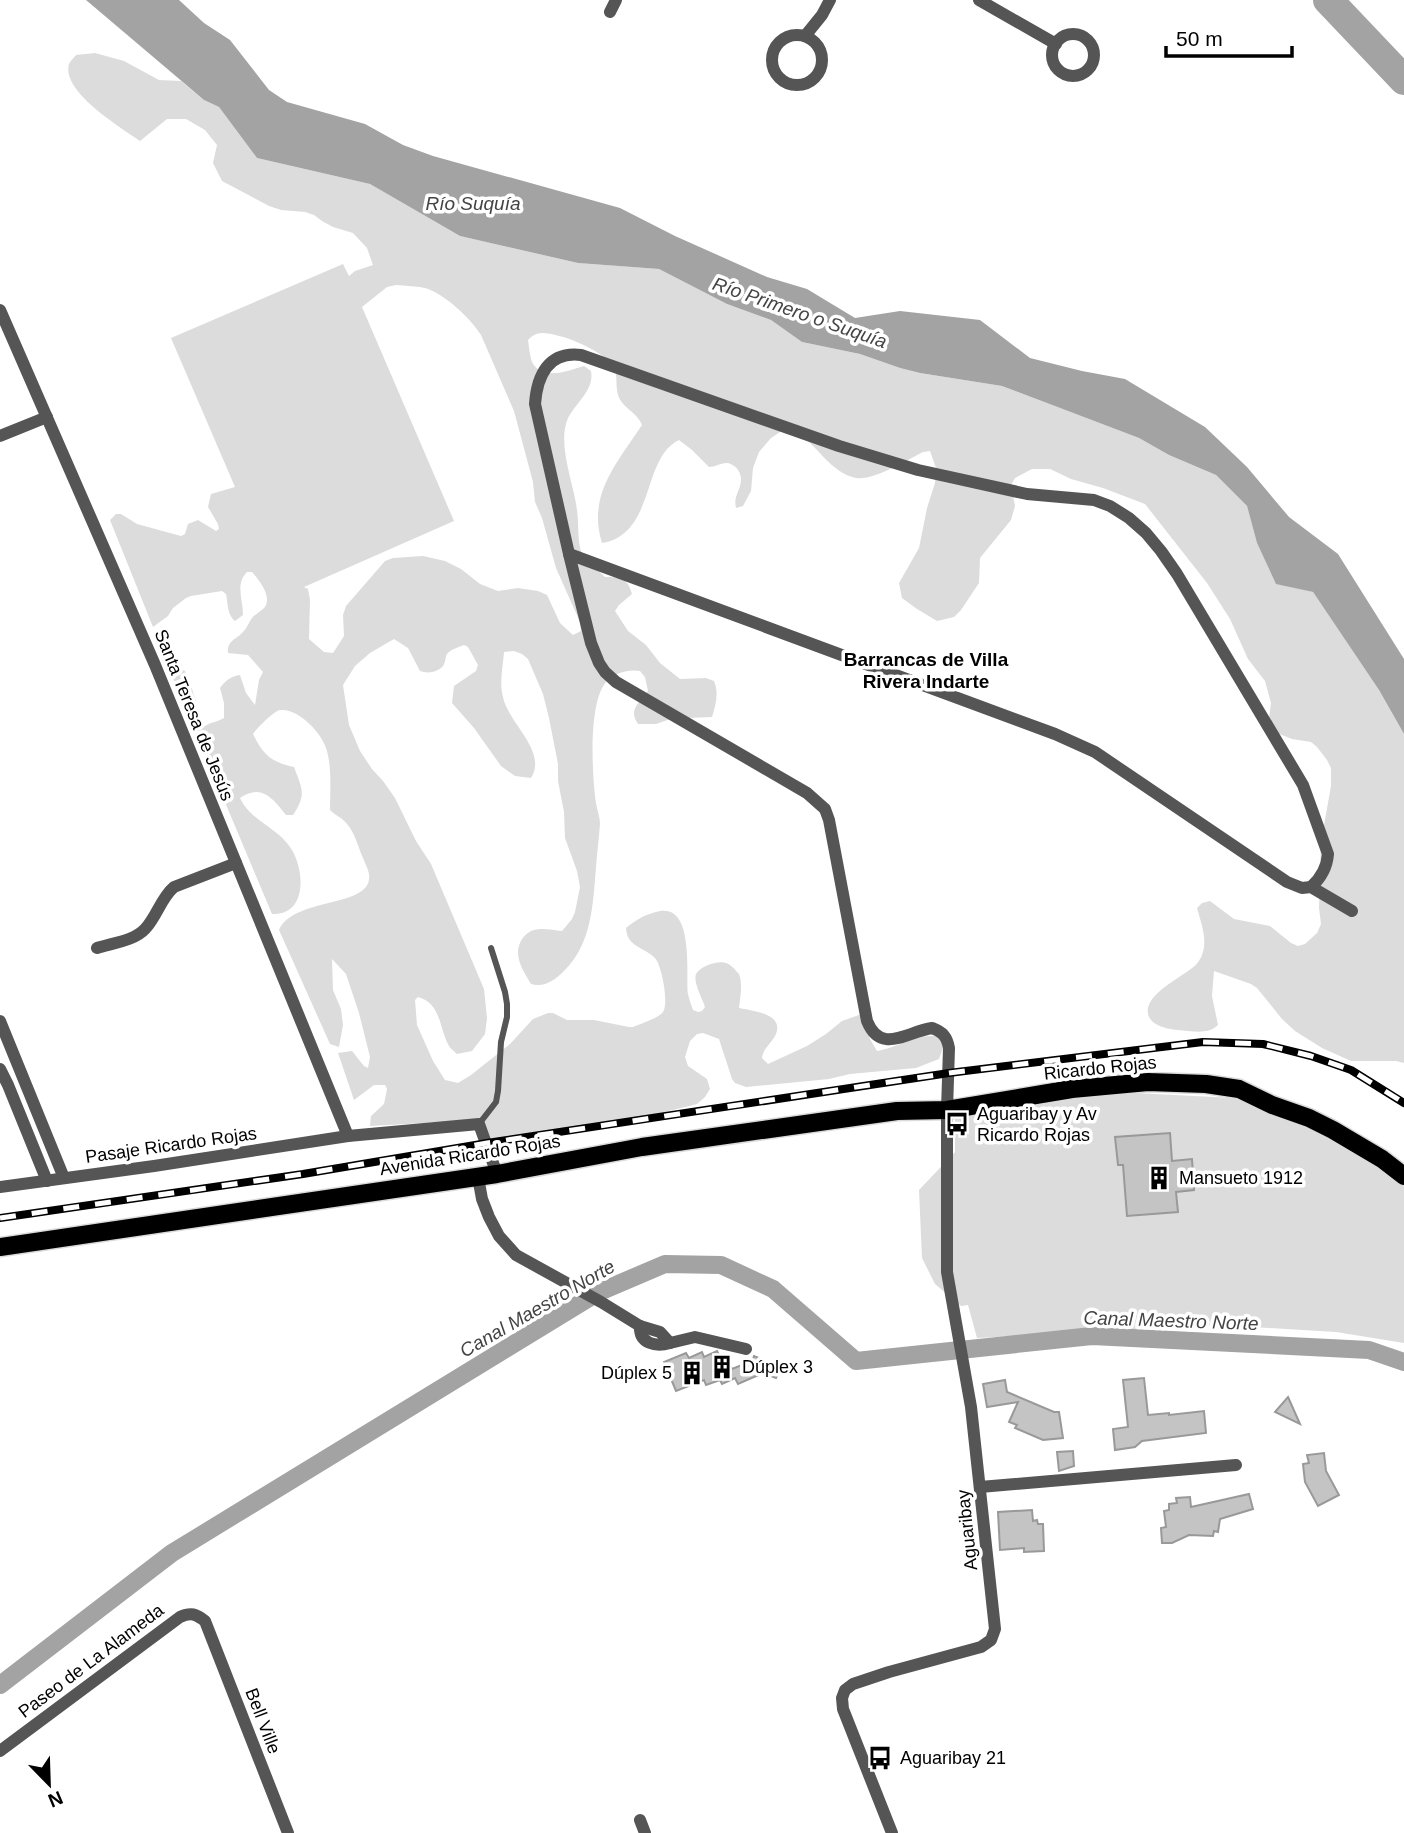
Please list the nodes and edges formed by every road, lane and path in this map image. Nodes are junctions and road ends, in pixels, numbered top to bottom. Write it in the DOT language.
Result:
graph roads {
  1 [pos="830,0"];
  2 [pos="979,0"];
  3 [pos="806,36"];
  4 [pos="1056,44"];
  5 [pos="0,310"];
  6 [pos="47,417"];
  7 [pos="0,436"];
  8 [pos="569,554"];
  9 [pos="236,863"];
  10 [pos="1311,887"];
  11 [pos="1352,911"];
  12 [pos="97,948"];
  13 [pos="491,948"];
  14 [pos="0,1021"];
  15 [pos="0,1069"];
  16 [pos="947,1110"];
  17 [pos="480,1124"];
  18 [pos="348,1136"];
  19 [pos="497,1174"];
  20 [pos="1404,1176"];
  21 [pos="478,1177"];
  22 [pos="64,1178"];
  23 [pos="47,1181"];
  24 [pos="0,1187"];
  25 [pos="0,1247"];
  26 [pos="746,1349"];
  27 [pos="1236,1465"];
  28 [pos="981,1487"];
  29 [pos="205,1621"];
  30 [pos="0,1751"];
  31 [pos="640,1820"];
  32 [pos="288,1833"];
  33 [pos="645,1833"];
  34 [pos="892,1833"];
  1 -- 3 [label="street"];
  2 -- 4 [label="street"];
  3 -- 3 [label="street"];
  5 -- 6 [label="street, Santa Teresa de Jesús"];
  6 -- 7 [label="street"];
  6 -- 9 [label="street, Santa Teresa de Jesús"];
  8 -- 10 [label="street"];
  8 -- 10 [label="street"];
  8 -- 16 [label="street, Aguaribay"];
  9 -- 12 [label="street"];
  9 -- 18 [label="street, Santa Teresa de Jesús"];
  10 -- 11 [label="street"];
  13 -- 17 [label="lane"];
  14 -- 22 [label="street"];
  15 -- 23 [label="street"];
  16 -- 19 [label="main road, Avenida Ricardo Rojas"];
  16 -- 20 [label="main road, Ricardo Rojas"];
  16 -- 28 [label="street, Aguaribay"];
  17 -- 18 [label="street, Pasaje Ricardo Rojas"];
  17 -- 19 [label="street"];
  18 -- 22 [label="street, Pasaje Ricardo Rojas"];
  19 -- 21 [label="main road, Avenida Ricardo Rojas"];
  21 -- 25 [label="main road, Avenida Ricardo Rojas"];
  21 -- 26 [label="street"];
  22 -- 23 [label="street, Pasaje Ricardo Rojas"];
  23 -- 24 [label="street, Pasaje Ricardo Rojas"];
  27 -- 28 [label="street"];
  28 -- 34 [label="street, Aguaribay"];
  29 -- 30 [label="street, Paseo de La Alameda"];
  29 -- 32 [label="street, Bell Ville"];
  31 -- 33 [label="street"];
}
